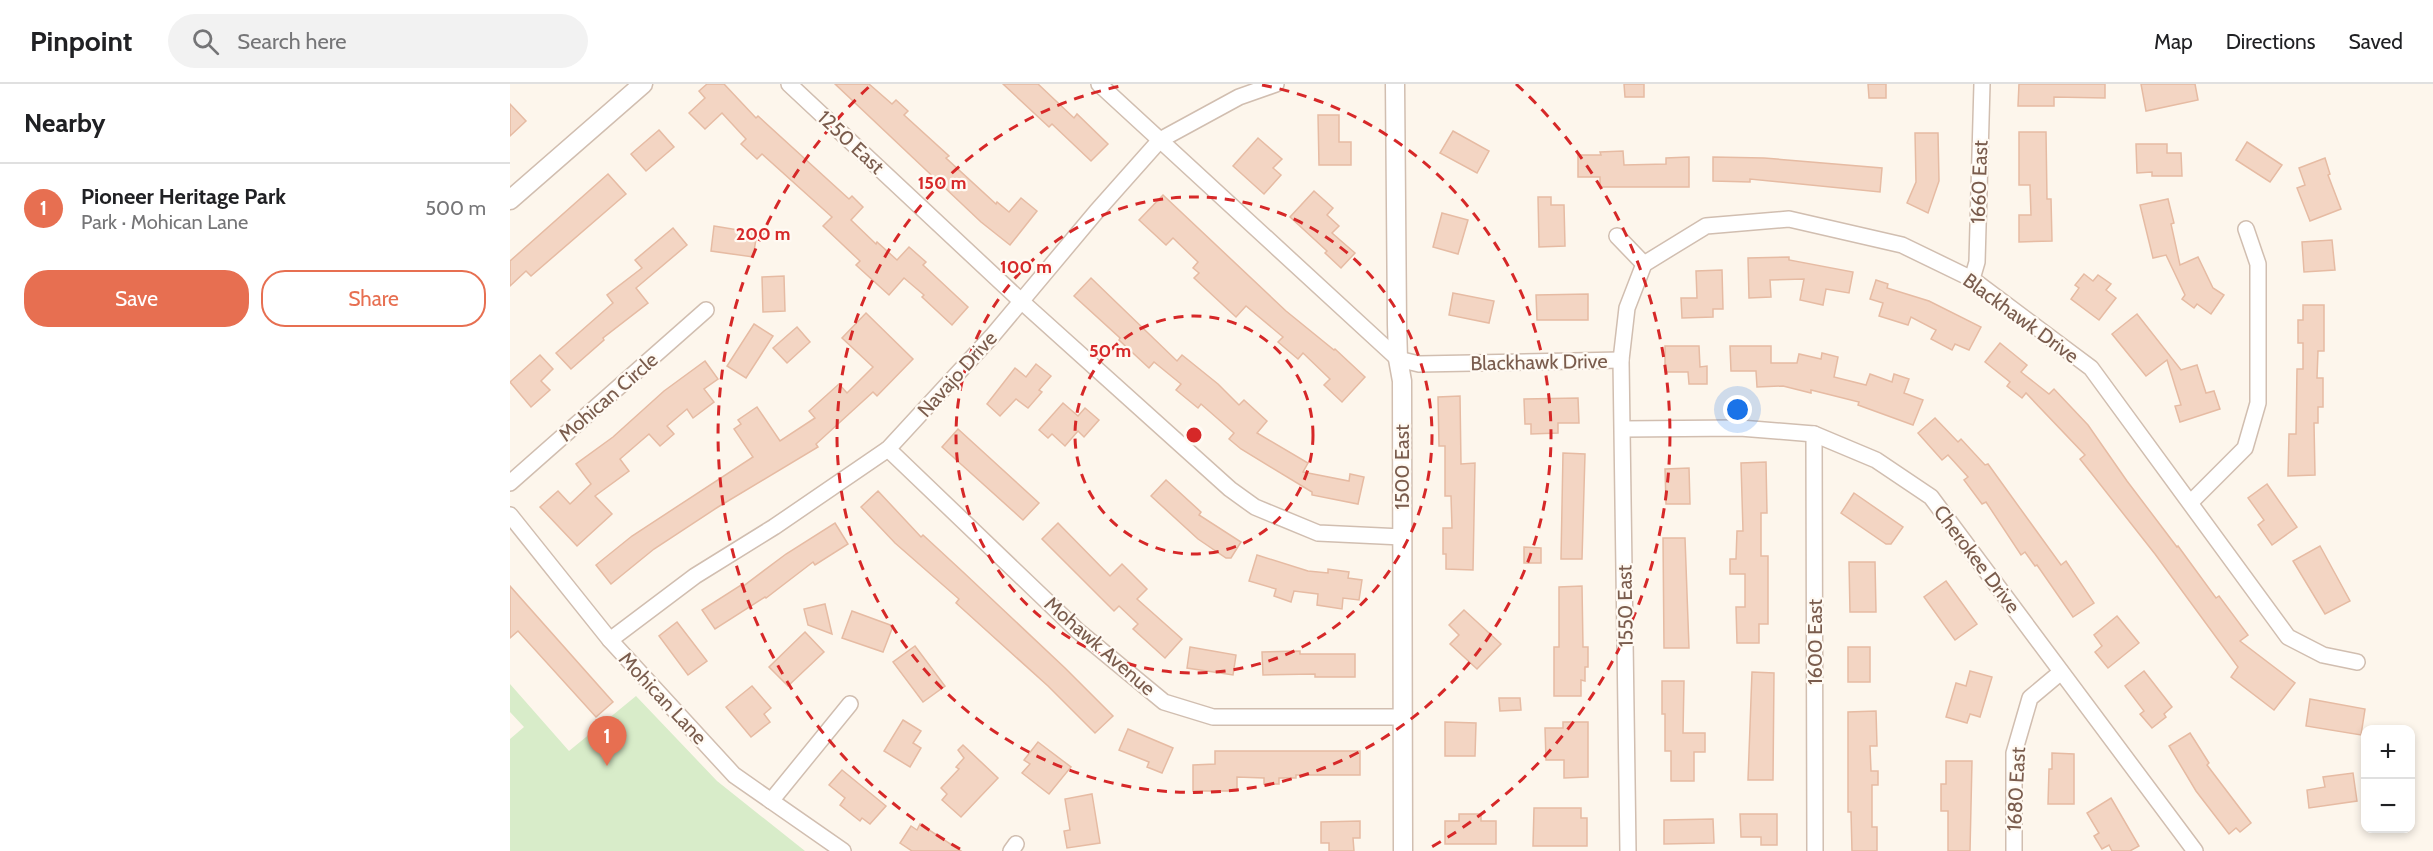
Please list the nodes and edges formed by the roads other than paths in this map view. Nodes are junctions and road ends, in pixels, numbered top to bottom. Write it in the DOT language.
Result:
graph roads {
  1 [pos="643,84"];
  2 [pos="789,84"];
  3 [pos="1099,84"];
  4 [pos="1276,84"];
  5 [pos="1395,84"];
  6 [pos="1982,84"];
  7 [pos="1160,140"];
  8 [pos="511,196"];
  9 [pos="2246,229"];
  10 [pos="1617,236"];
  11 [pos="1644,264"];
  12 [pos="1972,279"];
  13 [pos="1022,301"];
  14 [pos="706,310"];
  15 [pos="1398,359"];
  16 [pos="1621,360"];
  17 [pos="1623,429"];
  18 [pos="1814,434"];
  19 [pos="888,449"];
  20 [pos="510,483"];
  21 [pos="2191,502"];
  22 [pos="510,515"];
  23 [pos="1402,537"];
  24 [pos="610,640"];
  25 [pos="2357,662"];
  26 [pos="2061,672"];
  27 [pos="850,704"];
  28 [pos="1402,717"];
  29 [pos="771,801"];
  30 [pos="843,851"];
  31 [pos="1403,851"];
  32 [pos="1628,851"];
  33 [pos="1815,851"];
  34 [pos="2014,851"];
  35 [pos="2195,851"];
  1 -- 8 [label="street"];
  2 -- 13 [label="street, 1250 East"];
  3 -- 7 [label="street"];
  4 -- 7 [label="street, Navajo Drive"];
  5 -- 15 [label="street, 1500 East"];
  6 -- 12 [label="street, 1660 East"];
  7 -- 13 [label="street, Navajo Drive"];
  7 -- 15 [label="street"];
  9 -- 21 [label="street"];
  10 -- 11 [label="street"];
  11 -- 12 [label="street, Blackhawk Drive"];
  11 -- 16 [label="street, Blackhawk Drive"];
  12 -- 21 [label="street, Blackhawk Drive"];
  13 -- 19 [label="street, Navajo Drive"];
  13 -- 23 [label="street, 1250 East"];
  14 -- 20 [label="street, Mohican Circle"];
  15 -- 16 [label="street, Blackhawk Drive"];
  15 -- 23 [label="street, 1500 East"];
  16 -- 17 [label="street, 1550 East"];
  17 -- 18 [label="street, Cherokee Drive"];
  17 -- 32 [label="street, 1550 East"];
  18 -- 26 [label="street, Cherokee Drive"];
  18 -- 33 [label="street, 1600 East"];
  19 -- 24 [label="street, Navajo Drive"];
  19 -- 28 [label="street, Mohawk Avenue"];
  21 -- 25 [label="street, Blackhawk Drive"];
  22 -- 24 [label="street, Mohican Lane"];
  23 -- 28 [label="street, 1500 East"];
  24 -- 29 [label="street, Mohican Lane"];
  26 -- 34 [label="street, 1680 East"];
  26 -- 35 [label="street, Cherokee Drive"];
  27 -- 29 [label="street"];
  28 -- 31 [label="street, 1500 East"];
  29 -- 30 [label="street, Mohican Lane"];
}
